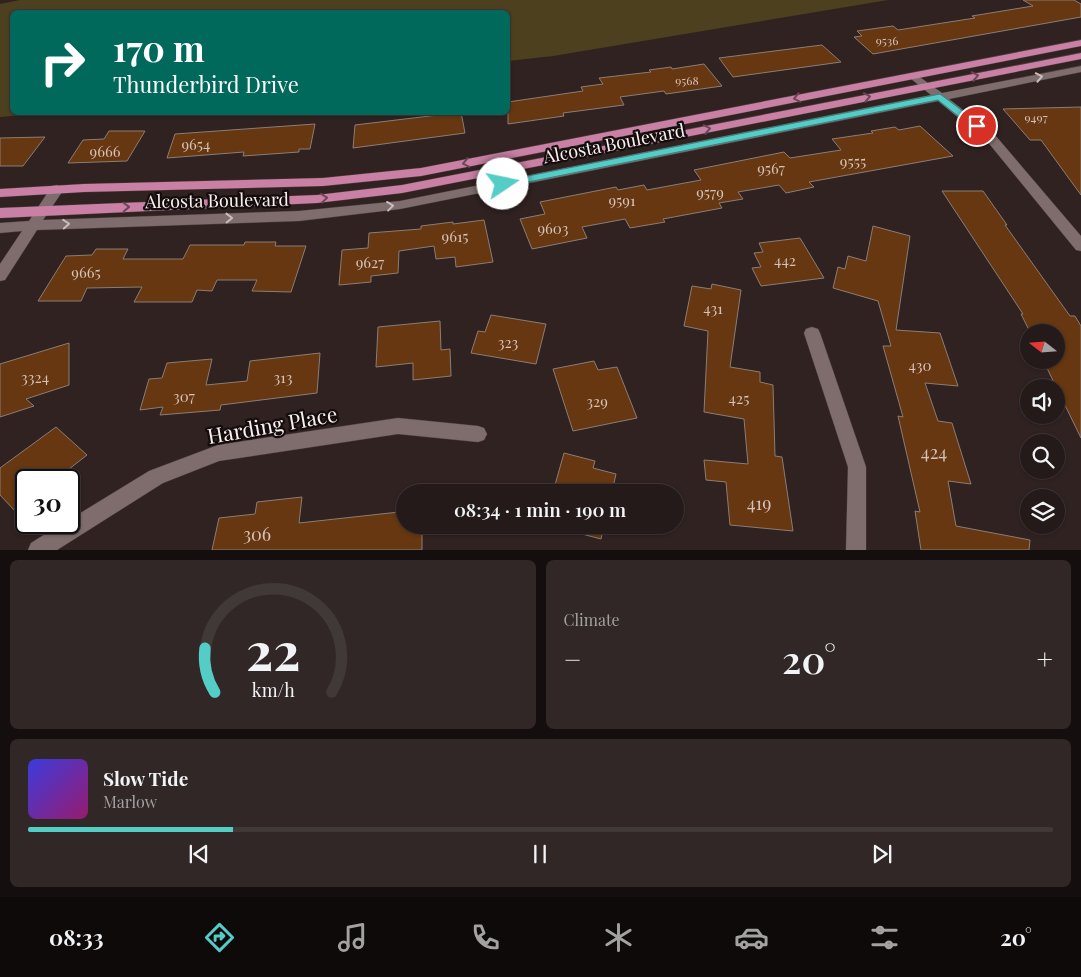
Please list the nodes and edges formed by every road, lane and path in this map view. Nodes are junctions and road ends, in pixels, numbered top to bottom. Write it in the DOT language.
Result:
graph roads {
  1 [pos="1081,43"];
  2 [pos="1081,56"];
  3 [pos="1081,69"];
  4 [pos="914,76"];
  5 [pos="927,86"];
  6 [pos="940,97"];
  7 [pos="57,189"];
  8 [pos="0,193"];
  9 [pos="43,211"];
  10 [pos="0,213"];
  11 [pos="34,226"];
  12 [pos="0,228"];
  13 [pos="1081,246"];
  14 [pos="0,276"];
  15 [pos="812,334"];
  16 [pos="478,434"];
  17 [pos="38,550"];
  18 [pos="856,550"];
  1 -- 4 [label="main road, Alcosta Boulevard"];
  5 -- 2 [label="main road, Alcosta Boulevard, one-way"];
  6 -- 3 [label="street, Alcosta Boulevard, one-way"];
  4 -- 5 [label="street"];
  4 -- 7 [label="main road, Alcosta Boulevard, one-way"];
  5 -- 6 [label="street"];
  9 -- 5 [label="main road, Alcosta Boulevard, one-way"];
  11 -- 6 [label="street, Alcosta Boulevard, one-way"];
  6 -- 13 [label="street"];
  7 -- 8 [label="main road, Alcosta Boulevard"];
  7 -- 9 [label="street"];
  9 -- 10 [label="main road, Alcosta Boulevard"];
  9 -- 11 [label="street"];
  11 -- 12 [label="street, Alcosta Boulevard"];
  11 -- 14 [label="street"];
  15 -- 18 [label="street"];
  16 -- 17 [label="street, Harding Place"];
}
